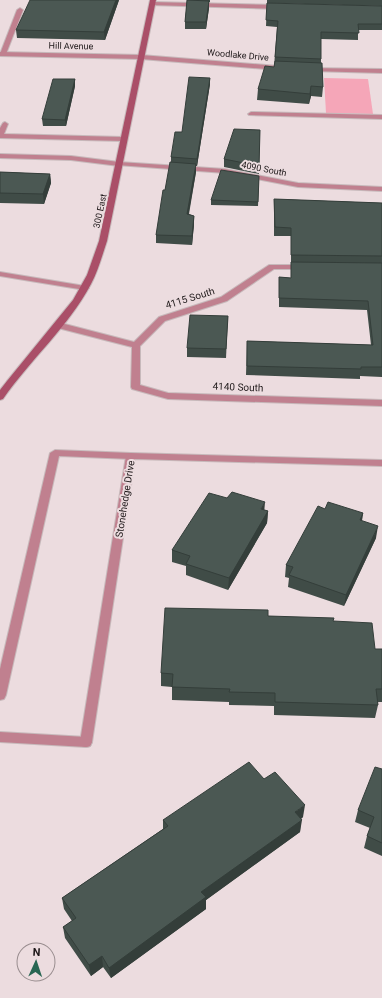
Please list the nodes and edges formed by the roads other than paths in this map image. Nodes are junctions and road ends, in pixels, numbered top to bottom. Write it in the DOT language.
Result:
graph roads {
  1 [pos="152,2"];
  2 [pos="288,7"];
  3 [pos="20,10"];
  4 [pos="2,54"];
  5 [pos="141,57"];
  6 [pos="282,68"];
  7 [pos="303,69"];
  8 [pos="382,71"];
  9 [pos="252,114"];
  10 [pos="382,117"];
  11 [pos="5,124"];
  12 [pos="0,136"];
  13 [pos="123,139"];
  14 [pos="0,156"];
  15 [pos="118,164"];
  16 [pos="382,189"];
  17 [pos="311,268"];
  18 [pos="0,274"];
  19 [pos="85,288"];
  20 [pos="57,325"];
  21 [pos="136,345"];
  22 [pos="0,397"];
  23 [pos="382,403"];
  24 [pos="131,456"];
  25 [pos="382,463"];
  26 [pos="0,695"];
  27 [pos="0,737"];
  1 -- 2 [label="street"];
  1 -- 5 [label="street, 300 East"];
  3 -- 4 [label="street"];
  4 -- 5 [label="street, Hill Avenue"];
  5 -- 6 [label="street, Woodlake Drive"];
  5 -- 13 [label="street, 300 East"];
  7 -- 8 [label="street"];
  9 -- 10 [label="street"];
  11 -- 12 [label="street"];
  12 -- 13 [label="street"];
  13 -- 15 [label="street, 300 East"];
  14 -- 15 [label="street, 4090 South"];
  15 -- 16 [label="street, 4090 South"];
  15 -- 19 [label="street, 300 East"];
  17 -- 21 [label="street, 4115 South"];
  18 -- 19 [label="street"];
  19 -- 20 [label="street, 300 East"];
  20 -- 21 [label="street"];
  20 -- 22 [label="street, 300 East"];
  21 -- 23 [label="street, 4140 South"];
  24 -- 25 [label="street, Stonehedge Drive"];
  24 -- 26 [label="street"];
  24 -- 27 [label="street, Stonehedge Drive"];
}
